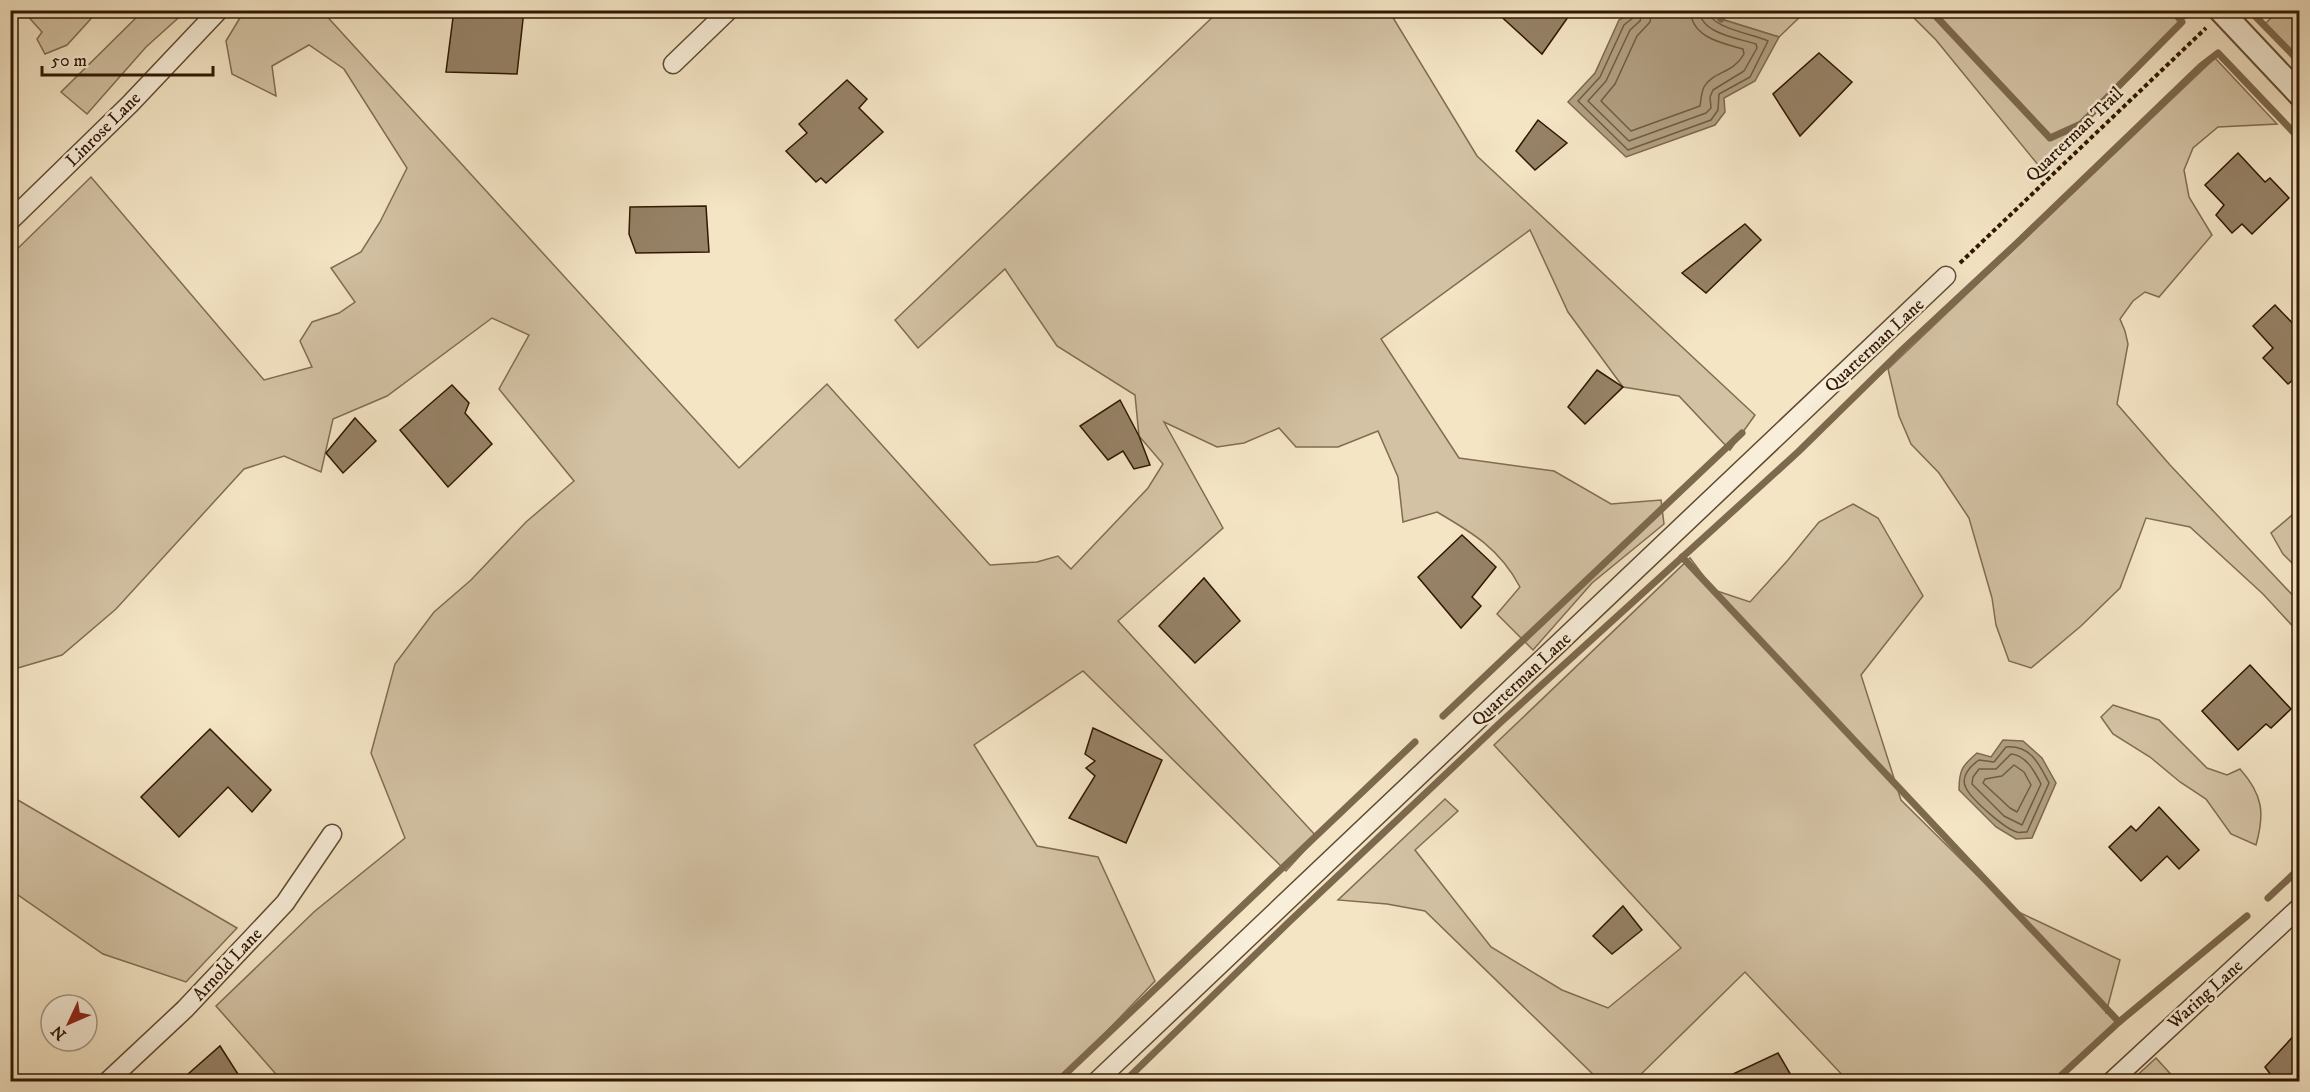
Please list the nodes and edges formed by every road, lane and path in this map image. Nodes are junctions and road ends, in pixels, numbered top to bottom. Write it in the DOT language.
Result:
graph roads {
  1 [pos="219,10"];
  2 [pos="729,10"];
  3 [pos="2224,12"];
  4 [pos="673,64"];
  5 [pos="2300,95"];
  6 [pos="10,221"];
  7 [pos="1946,276"];
  8 [pos="332,834"];
  9 [pos="2300,907"];
  10 [pos="107,1082"];
  11 [pos="1096,1082"];
  12 [pos="2110,1082"];
  1 -- 6 [label="street, Linrose Lane"];
  2 -- 4 [label="street"];
  3 -- 5 [label="street"];
  3 -- 7 [label="path, Quarterman Trail"];
  7 -- 11 [label="street, Quarterman Lane"];
  8 -- 10 [label="street, Arnold Lane"];
  9 -- 12 [label="street, Waring Lane"];
}
